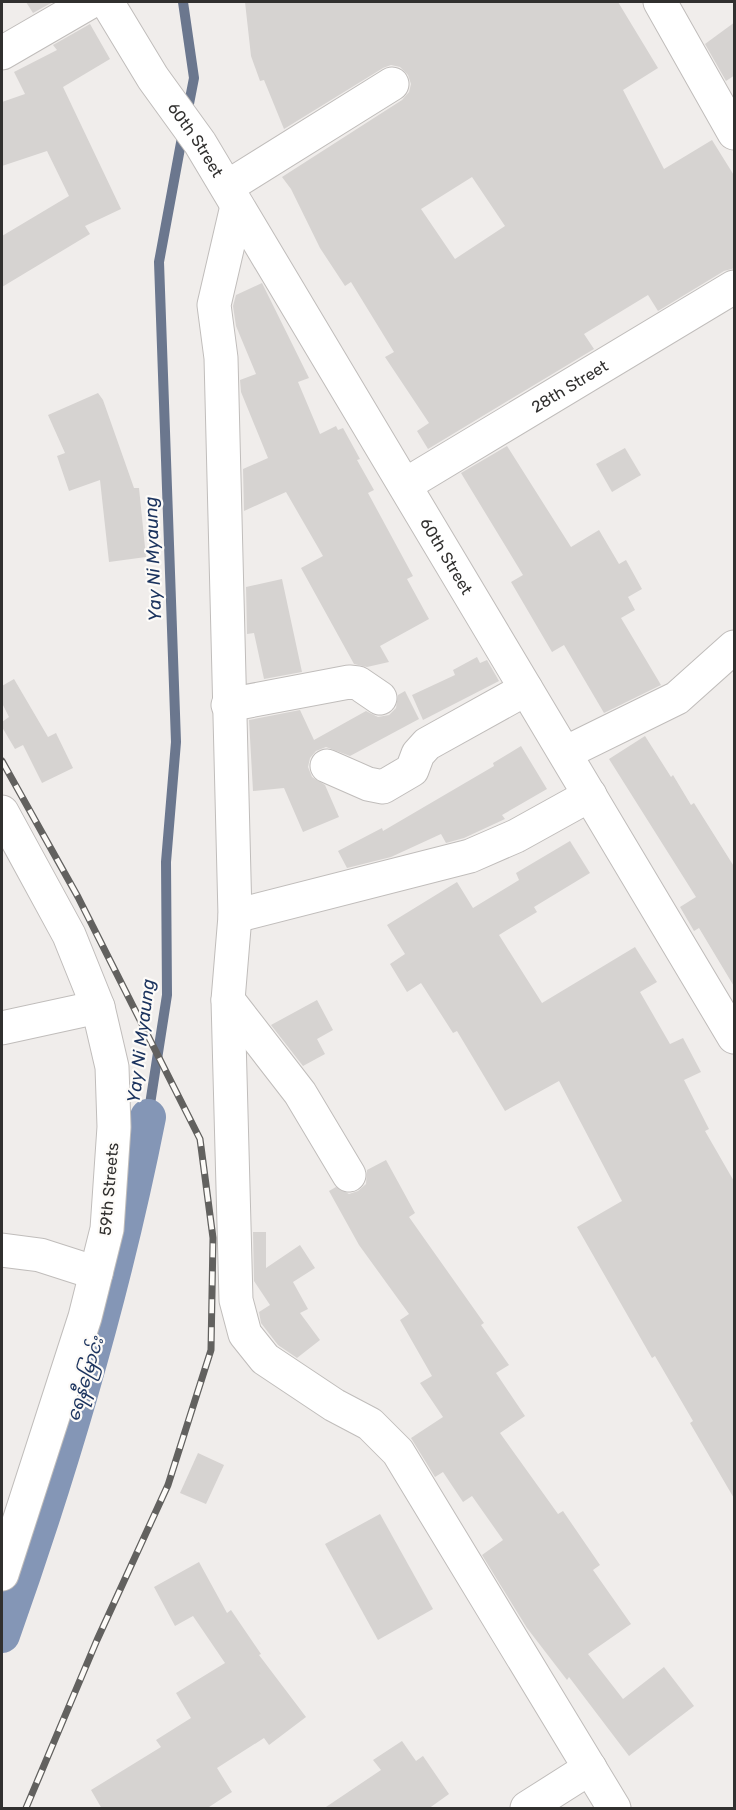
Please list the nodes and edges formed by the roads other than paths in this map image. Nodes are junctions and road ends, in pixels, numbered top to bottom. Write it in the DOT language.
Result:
graph roads {
  1 [pos="90,2"];
  2 [pos="107,2"];
  3 [pos="660,2"];
  4 [pos="2,54"];
  5 [pos="392,84"];
  6 [pos="735,133"];
  7 [pos="232,196"];
  8 [pos="735,287"];
  9 [pos="405,485"];
  10 [pos="735,647"];
  11 [pos="526,689"];
  12 [pos="380,698"];
  13 [pos="228,705"];
  14 [pos="565,753"];
  15 [pos="327,766"];
  16 [pos="590,795"];
  17 [pos="2,812"];
  18 [pos="13,857"];
  19 [pos="235,916"];
  20 [pos="228,1000"];
  21 [pos="98,1007"];
  22 [pos="2,1028"];
  23 [pos="733,1031"];
  24 [pos="349,1175"];
  25 [pos="24,1253"];
  26 [pos="96,1273"];
  27 [pos="2,1575"];
  28 [pos="590,1768"];
  29 [pos="527,1809"];
  30 [pos="614,1809"];
  1 -- 4 [label="street"];
  2 -- 7 [label="street, 60th Street"];
  3 -- 6 [label="street"];
  5 -- 7 [label="street"];
  7 -- 9 [label="street, 60th Street"];
  7 -- 13 [label="street"];
  8 -- 9 [label="street, 28th Street"];
  9 -- 11 [label="street, 60th Street"];
  10 -- 14 [label="street"];
  11 -- 14 [label="street, 60th Street"];
  11 -- 15 [label="street"];
  12 -- 13 [label="street"];
  13 -- 19 [label="street"];
  14 -- 16 [label="street, 60th Street"];
  16 -- 19 [label="street"];
  16 -- 23 [label="street, 60th Street"];
  17 -- 18 [label="street, 59th Streets"];
  18 -- 21 [label="street, 59th Streets"];
  19 -- 20 [label="street"];
  20 -- 24 [label="street"];
  20 -- 28 [label="street"];
  21 -- 22 [label="street"];
  21 -- 26 [label="street, 59th Streets"];
  25 -- 26 [label="street"];
  26 -- 27 [label="street, 59th Streets"];
  28 -- 29 [label="street"];
  28 -- 30 [label="street"];
}
